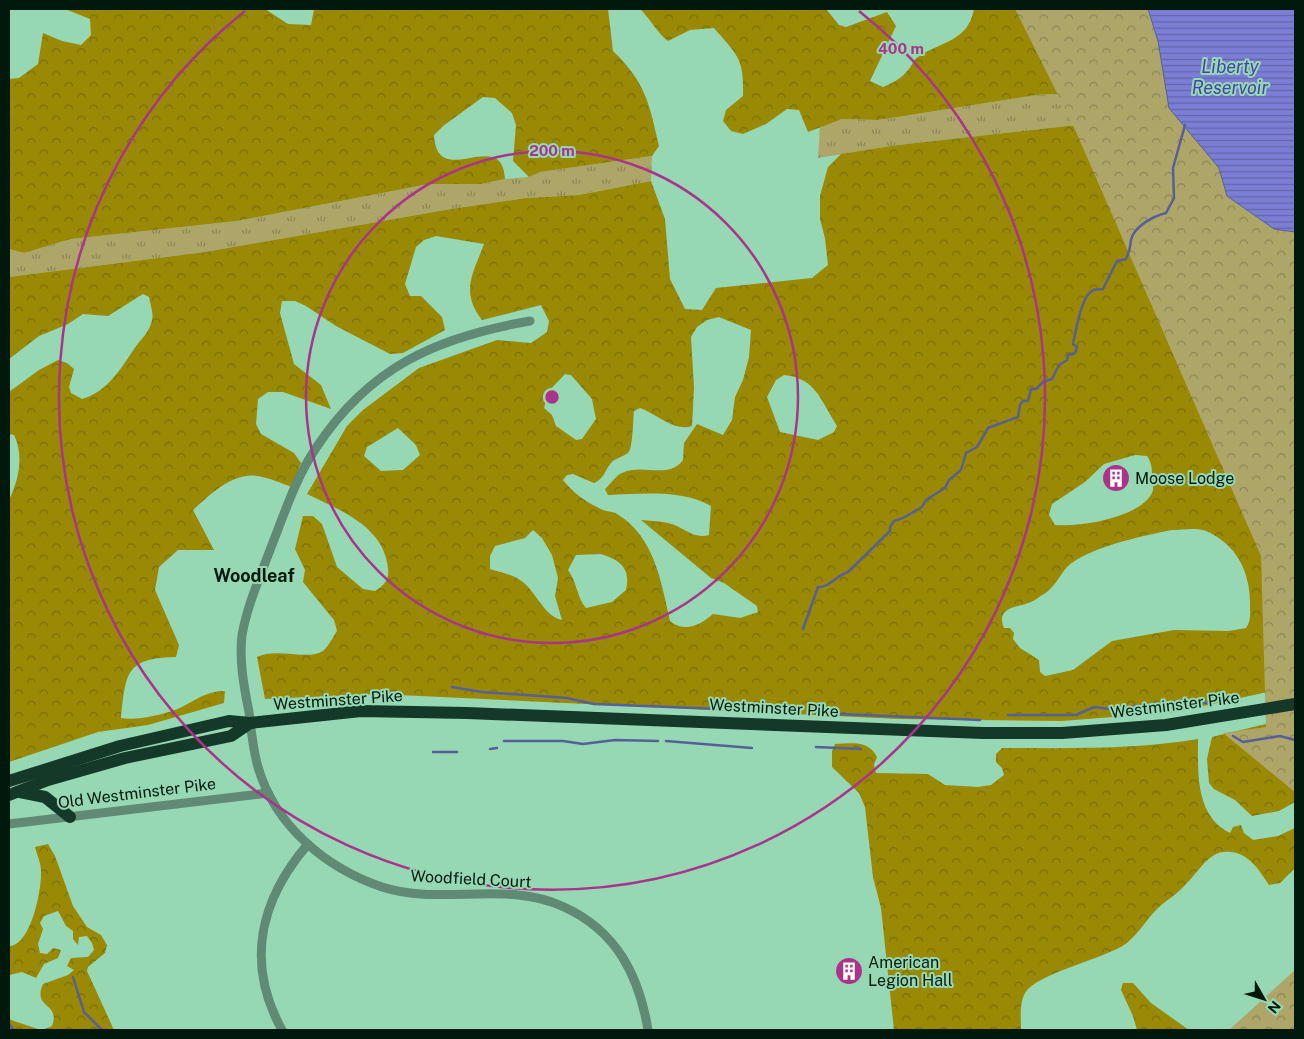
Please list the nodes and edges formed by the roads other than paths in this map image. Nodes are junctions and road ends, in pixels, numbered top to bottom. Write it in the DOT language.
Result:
graph roads {
  1 [pos="530,321"];
  2 [pos="1295,704"];
  3 [pos="250,723"];
  4 [pos="9,781"];
  5 [pos="13,793"];
  6 [pos="268,793"];
  7 [pos="70,817"];
  8 [pos="9,824"];
  9 [pos="308,844"];
  10 [pos="282,1030"];
  11 [pos="648,1030"];
  1 -- 3 [label="street, Woodfield Court"];
  2 -- 3 [label="highway, Westminster Pike"];
  3 -- 4 [label="highway, Westminster Pike"];
  3 -- 5 [label="highway, Westminster Pike"];
  3 -- 6 [label="street, Woodfield Court"];
  5 -- 7 [label="highway"];
  6 -- 7 [label="street, Old Westminster Pike"];
  6 -- 9 [label="street, Woodfield Court"];
  7 -- 8 [label="street, Old Westminster Pike"];
  9 -- 10 [label="street"];
  9 -- 11 [label="street, Woodfield Court"];
}
